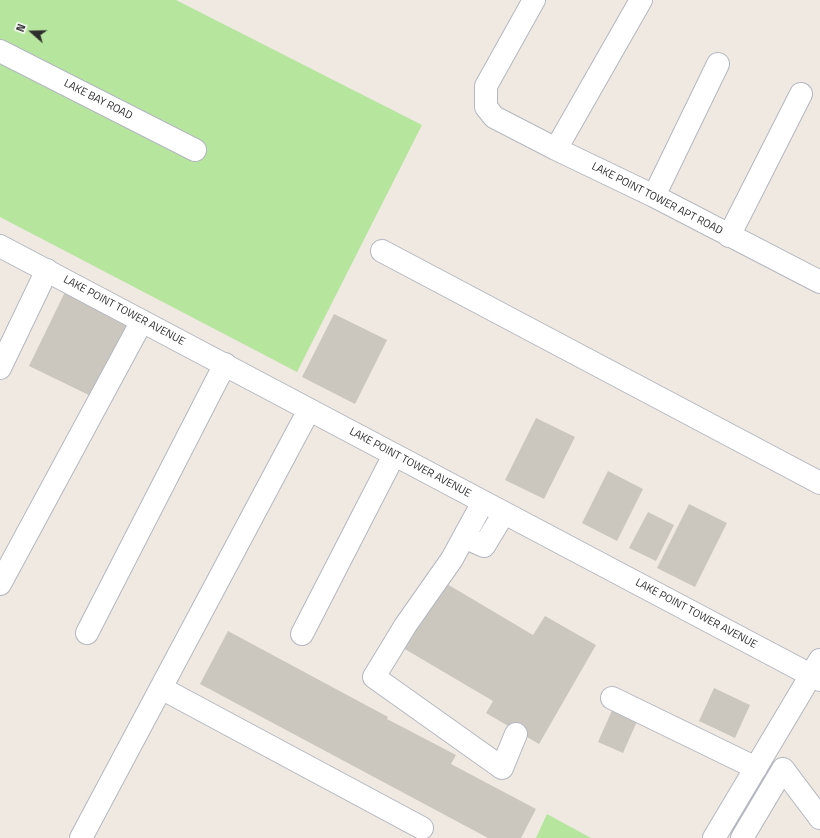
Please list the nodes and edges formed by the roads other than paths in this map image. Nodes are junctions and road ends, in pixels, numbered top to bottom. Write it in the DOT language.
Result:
graph roads {
  1 [pos="534,0"];
  2 [pos="641,0"];
  3 [pos="0,50"];
  4 [pos="718,64"];
  5 [pos="801,94"];
  6 [pos="556,149"];
  7 [pos="196,150"];
  8 [pos="654,196"];
  9 [pos="729,236"];
  10 [pos="0,246"];
  11 [pos="382,251"];
  12 [pos="47,270"];
  13 [pos="819,279"];
  14 [pos="142,321"];
  15 [pos="225,364"];
  16 [pos="0,368"];
  17 [pos="310,410"];
  18 [pos="394,455"];
  19 [pos="820,483"];
  20 [pos="483,502"];
  21 [pos="504,513"];
  22 [pos="464,537"];
  23 [pos="0,584"];
  24 [pos="87,633"];
  25 [pos="302,634"];
  26 [pos="817,672"];
  27 [pos="158,694"];
  28 [pos="612,698"];
  29 [pos="516,734"];
  30 [pos="756,768"];
  31 [pos="820,818"];
  32 [pos="392,826"];
  33 [pos="422,828"];
  34 [pos="81,838"];
  35 [pos="714,838"];
  36 [pos="742,838"];
  1 -- 6 [label="street, LAKE POINT TOWER APT ROAD"];
  2 -- 6 [label="street"];
  3 -- 7 [label="street, LAKE BAY ROAD"];
  4 -- 8 [label="street"];
  5 -- 9 [label="street"];
  6 -- 8 [label="street, LAKE POINT TOWER APT ROAD"];
  8 -- 9 [label="street, LAKE POINT TOWER APT ROAD"];
  9 -- 13 [label="street, LAKE POINT TOWER APT ROAD"];
  10 -- 12 [label="street, LAKE POINT TOWER AVENUE"];
  11 -- 19 [label="street"];
  12 -- 14 [label="street, LAKE POINT TOWER AVENUE"];
  12 -- 16 [label="street"];
  14 -- 15 [label="street, LAKE POINT TOWER AVENUE"];
  14 -- 23 [label="street"];
  15 -- 17 [label="street, LAKE POINT TOWER AVENUE"];
  15 -- 24 [label="street"];
  17 -- 18 [label="street, LAKE POINT TOWER AVENUE"];
  17 -- 27 [label="street"];
  18 -- 20 [label="street, LAKE POINT TOWER AVENUE"];
  18 -- 25 [label="street"];
  20 -- 21 [label="street, LAKE POINT TOWER AVENUE"];
  20 -- 22 [label="street"];
  21 -- 22 [label="street"];
  21 -- 26 [label="street, LAKE POINT TOWER AVENUE"];
  22 -- 29 [label="street"];
  26 -- 30 [label="street"];
  27 -- 32 [label="street"];
  27 -- 33 [label="street"];
  27 -- 34 [label="street"];
  28 -- 30 [label="street"];
  30 -- 35 [label="street"];
  31 -- 36 [label="street"];
}
